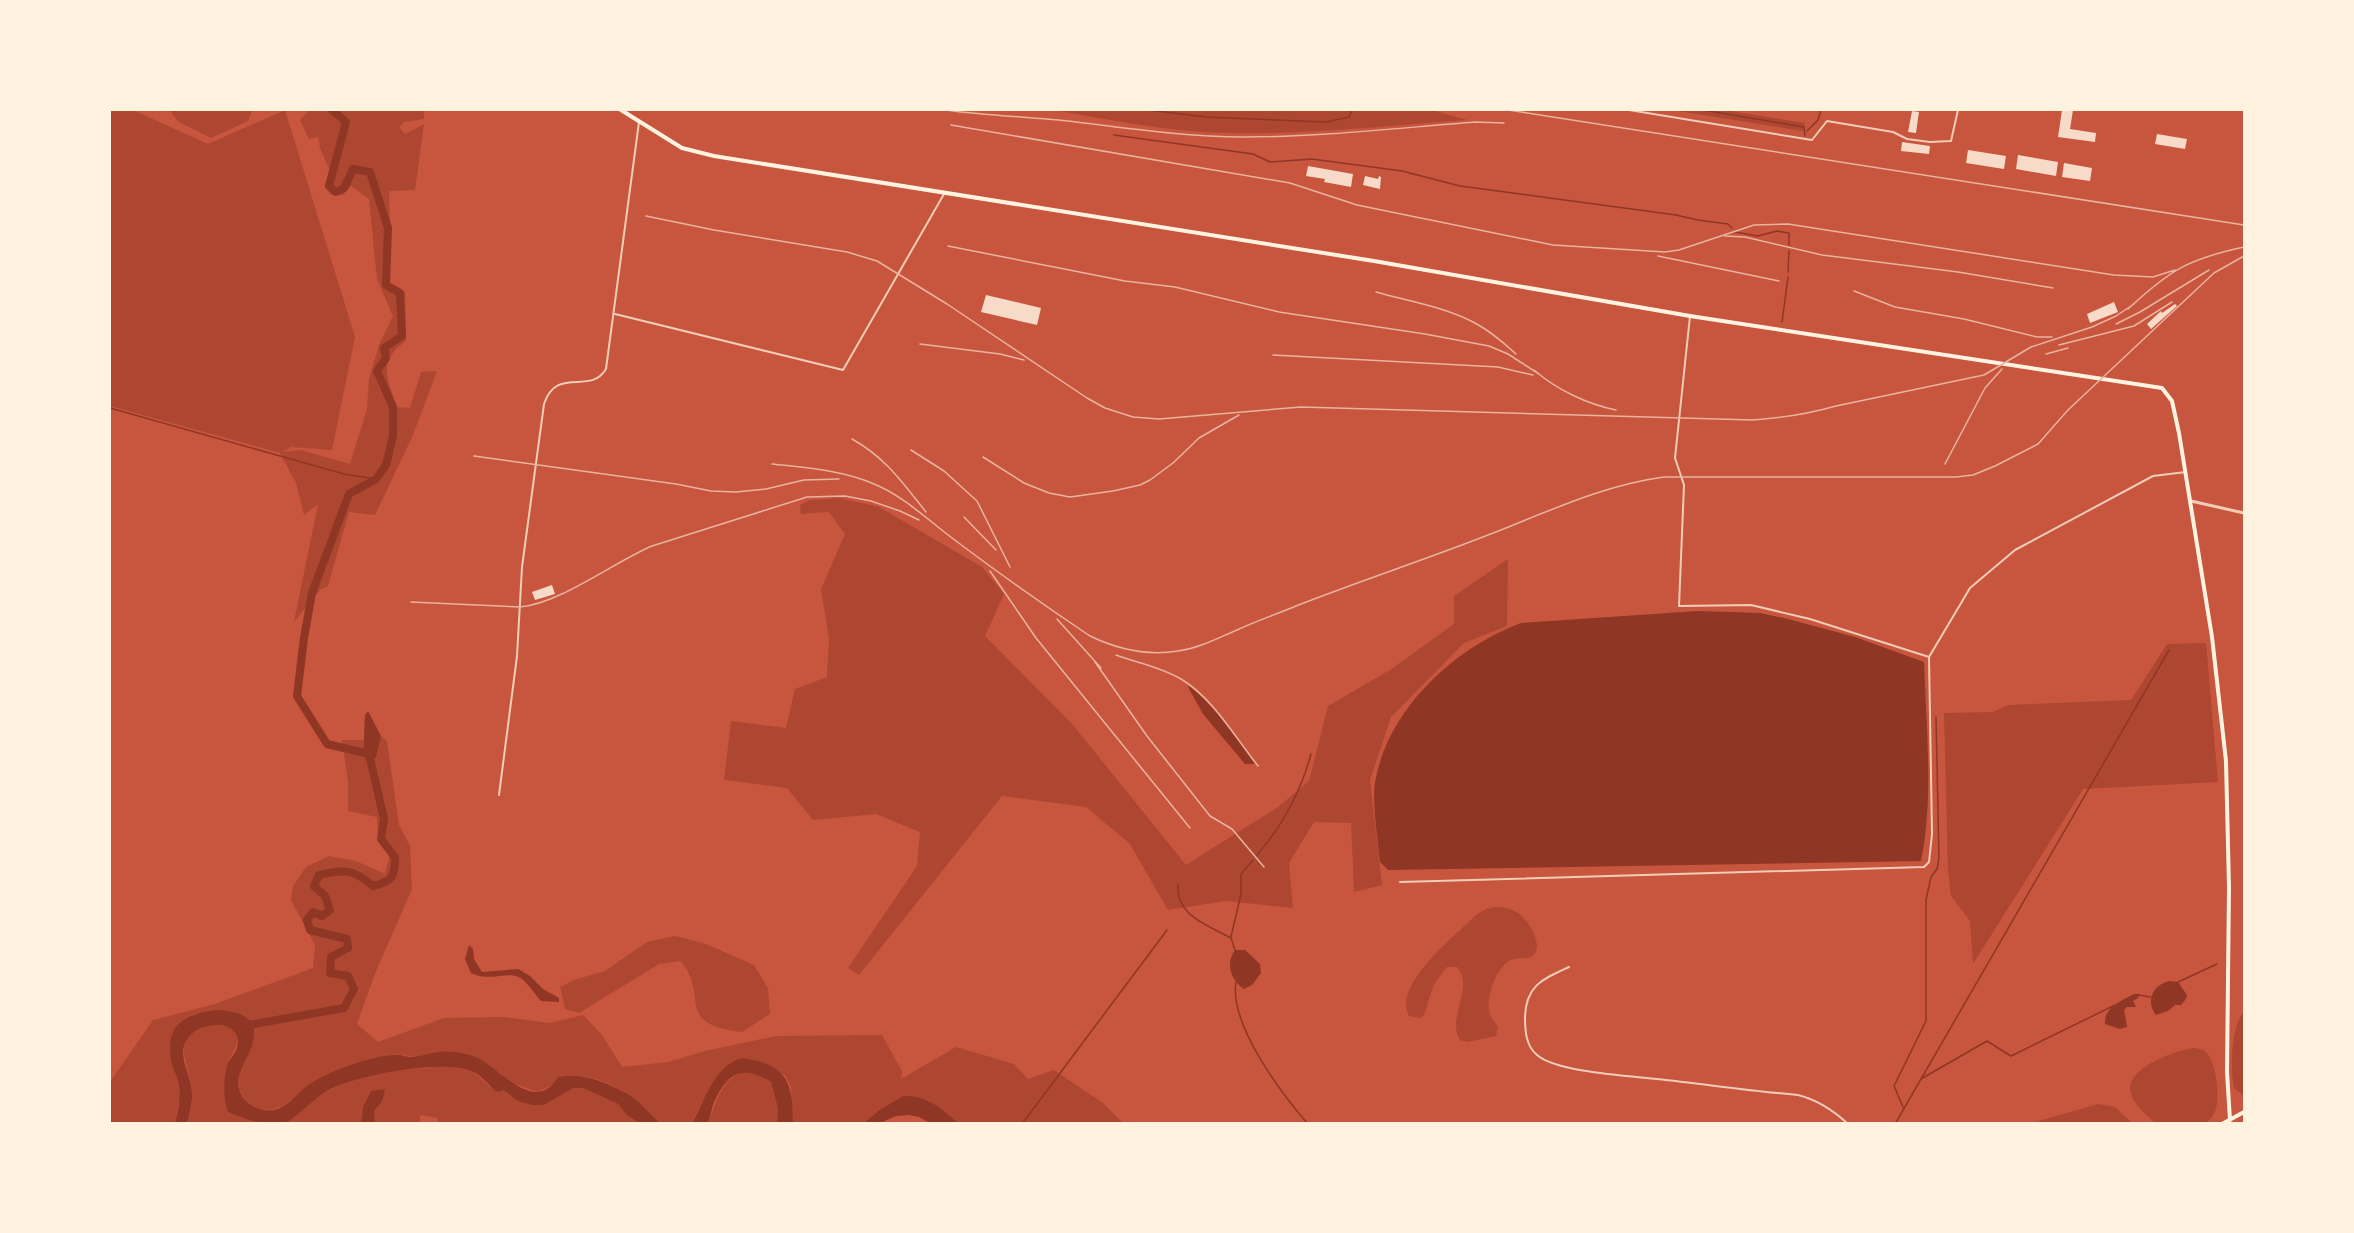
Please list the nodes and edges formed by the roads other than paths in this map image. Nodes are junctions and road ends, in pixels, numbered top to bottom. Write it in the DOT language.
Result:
graph roads {
  1 [pos="621,110"];
  2 [pos="1629,110"];
  3 [pos="1958,110"];
  4 [pos="639,122"];
  5 [pos="944,194"];
  6 [pos="614,314"];
  7 [pos="1690,316"];
  8 [pos="2186,472"];
  9 [pos="2190,501"];
  10 [pos="2244,513"];
  11 [pos="1929,657"];
  12 [pos="499,795"];
  13 [pos="1400,882"];
  14 [pos="1569,967"];
  15 [pos="2244,1112"];
  16 [pos="2230,1119"];
  17 [pos="1848,1124"];
  18 [pos="2222,1124"];
  1 -- 4 [label="main road"];
  2 -- 3 [label="street"];
  4 -- 5 [label="main road"];
  4 -- 6 [label="street"];
  5 -- 6 [label="street"];
  5 -- 7 [label="main road"];
  6 -- 12 [label="street"];
  7 -- 8 [label="main road"];
  7 -- 11 [label="street"];
  8 -- 9 [label="main road"];
  8 -- 11 [label="street"];
  9 -- 10 [label="street"];
  9 -- 16 [label="main road"];
  11 -- 13 [label="street"];
  14 -- 17 [label="street"];
  15 -- 16 [label="main road"];
  16 -- 18 [label="main road"];
}
